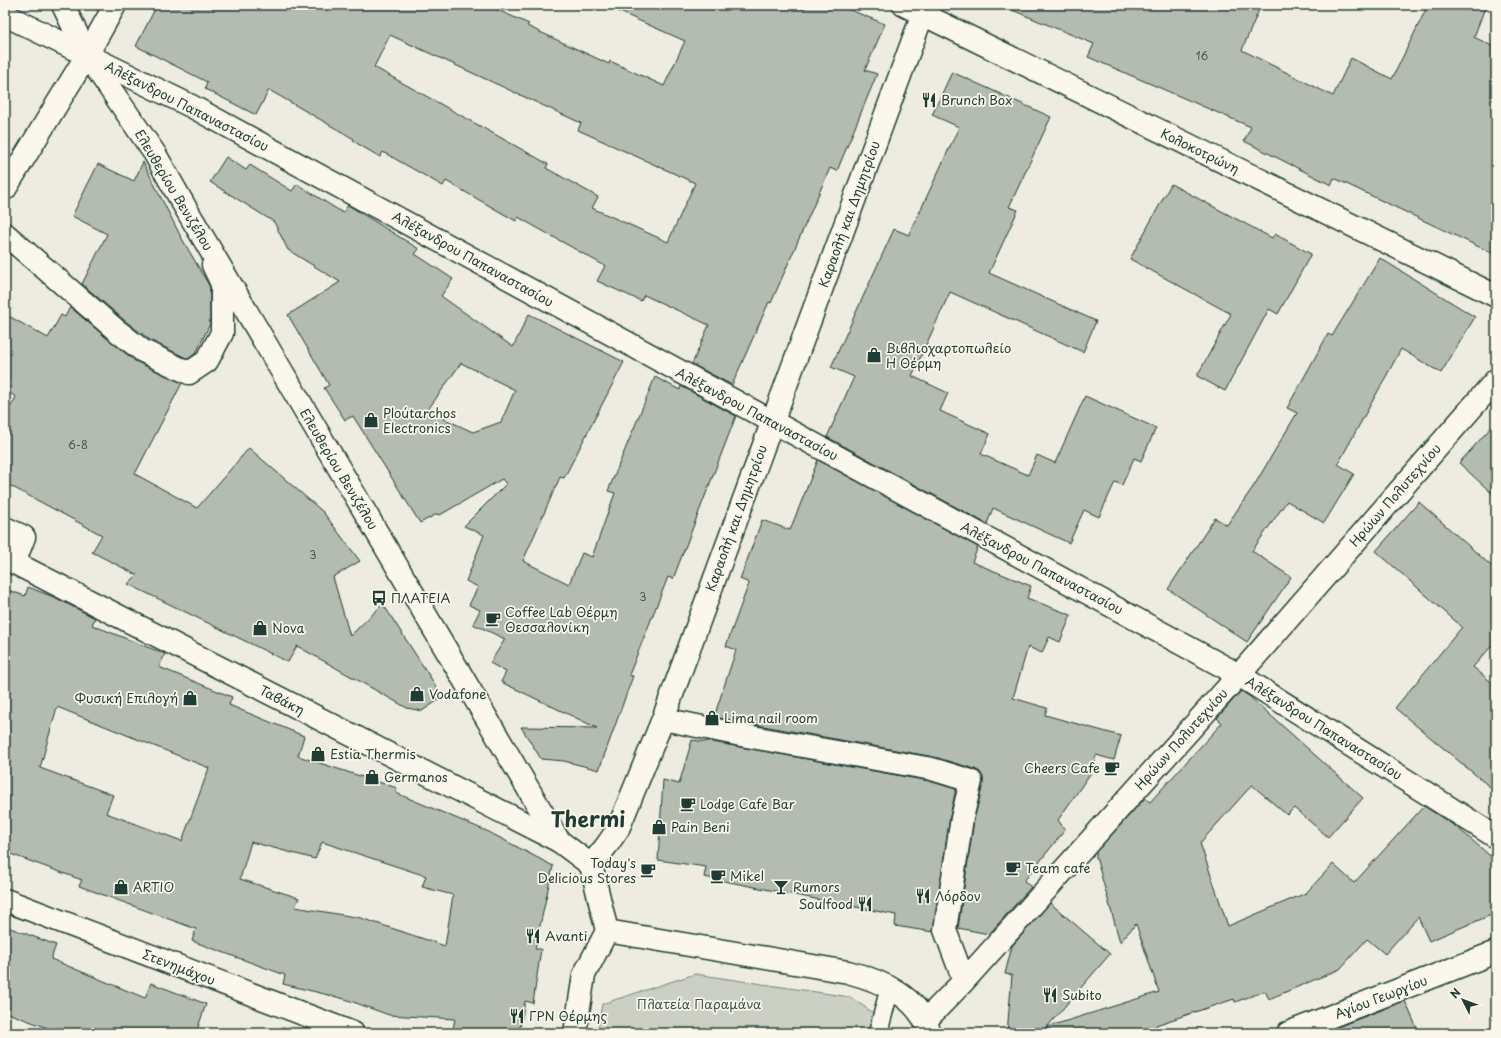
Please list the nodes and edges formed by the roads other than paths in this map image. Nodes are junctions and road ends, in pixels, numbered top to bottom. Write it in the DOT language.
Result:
graph roads {
  1 [pos="63,5"];
  2 [pos="115,5"];
  3 [pos="917,8"];
  4 [pos="5,15"];
  5 [pos="87,55"];
  6 [pos="5,189"];
  7 [pos="185,208"];
  8 [pos="5,234"];
  9 [pos="1496,296"];
  10 [pos="1496,380"];
  11 [pos="772,421"];
  12 [pos="5,528"];
  13 [pos="9,561"];
  14 [pos="1239,675"];
  15 [pos="663,719"];
  16 [pos="1496,837"];
  17 [pos="559,841"];
  18 [pos="591,865"];
  19 [pos="5,900"];
  20 [pos="607,931"];
  21 [pos="1496,952"];
  22 [pos="964,980"];
  23 [pos="890,987"];
  24 [pos="928,1027"];
  25 [pos="353,1033"];
  26 [pos="575,1033"];
  27 [pos="878,1033"];
  28 [pos="1288,1033"];
  1 -- 5 [label="street, Ελευθερίου Βενιζέλου"];
  2 -- 5 [label="street"];
  3 -- 9 [label="street, Κολοκοτρώνη"];
  3 -- 11 [label="street, Καραολή και Δημητρίου"];
  4 -- 5 [label="street, Αλέξανδρου Παπαναστασίου"];
  5 -- 6 [label="street"];
  5 -- 7 [label="street, Ελευθερίου Βενιζέλου"];
  5 -- 11 [label="street, Αλέξανδρου Παπαναστασίου"];
  7 -- 8 [label="street"];
  7 -- 17 [label="street, Ελευθερίου Βενιζέλου"];
  10 -- 14 [label="street, Ηρώων Πολυτεχνίου"];
  11 -- 14 [label="street, Αλέξανδρου Παπαναστασίου"];
  11 -- 15 [label="street, Καραολή και Δημητρίου"];
  12 -- 13 [label="street"];
  13 -- 17 [label="street, Ταβάκη"];
  14 -- 16 [label="street, Αλέξανδρου Παπαναστασίου"];
  14 -- 22 [label="street, Ηρώων Πολυτεχνίου"];
  15 -- 18 [label="street, Καραολή και Δημητρίου"];
  15 -- 22 [label="street"];
  17 -- 18 [label="street, Ελευθερίου Βενιζέλου"];
  18 -- 20 [label="street"];
  19 -- 25 [label="street, Στενημάχου"];
  20 -- 23 [label="street"];
  20 -- 26 [label="street"];
  21 -- 28 [label="street, Αγίου Γεωργίου"];
  22 -- 24 [label="street, Ηρώων Πολυτεχνίου"];
  23 -- 24 [label="street"];
  23 -- 27 [label="lane"];
}
